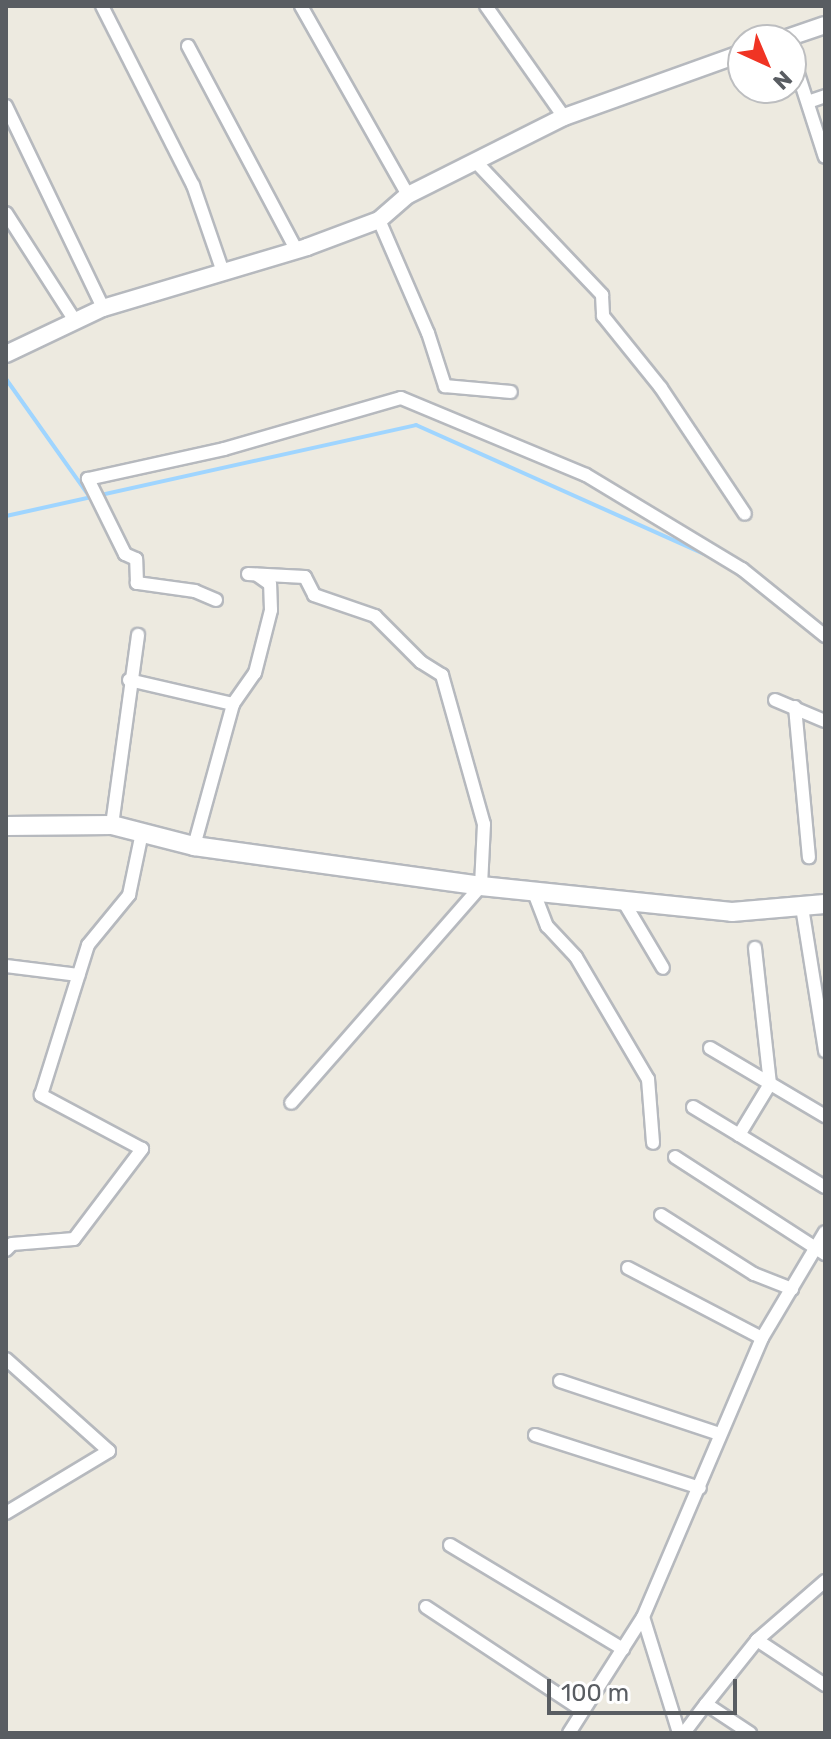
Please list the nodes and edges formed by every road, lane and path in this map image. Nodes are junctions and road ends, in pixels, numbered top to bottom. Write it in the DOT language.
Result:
graph roads {
  1 [pos="102,6"];
  2 [pos="301,6"];
  3 [pos="486,6"];
  4 [pos="188,46"];
  5 [pos="727,59"];
  6 [pos="825,96"];
  7 [pos="808,102"];
  8 [pos="6,106"];
  9 [pos="564,117"];
  10 [pos="825,157"];
  11 [pos="475,161"];
  12 [pos="408,195"];
  13 [pos="6,213"];
  14 [pos="379,220"];
  15 [pos="297,251"];
  16 [pos="223,272"];
  17 [pos="103,308"];
  18 [pos="75,321"];
  19 [pos="6,354"];
  20 [pos="511,392"];
  21 [pos="745,514"];
  22 [pos="216,600"];
  23 [pos="138,635"];
  24 [pos="825,636"];
  25 [pos="129,680"];
  26 [pos="775,700"];
  27 [pos="233,704"];
  28 [pos="795,707"];
  29 [pos="825,721"];
  30 [pos="112,825"];
  31 [pos="6,826"];
  32 [pos="142,833"];
  33 [pos="194,846"];
  34 [pos="809,857"];
  35 [pos="481,886"];
  36 [pos="533,890"];
  37 [pos="622,899"];
  38 [pos="825,904"];
  39 [pos="802,907"];
  40 [pos="755,948"];
  41 [pos="6,966"];
  42 [pos="663,968"];
  43 [pos="78,975"];
  44 [pos="710,1048"];
  45 [pos="825,1051"];
  46 [pos="770,1084"];
  47 [pos="291,1103"];
  48 [pos="693,1107"];
  49 [pos="825,1116"];
  50 [pos="739,1135"];
  51 [pos="653,1143"];
  52 [pos="675,1157"];
  53 [pos="825,1187"];
  54 [pos="661,1215"];
  55 [pos="825,1232"];
  56 [pos="6,1250"];
  57 [pos="820,1252"];
  58 [pos="628,1268"];
  59 [pos="792,1289"];
  60 [pos="762,1338"];
  61 [pos="6,1359"];
  62 [pos="560,1381"];
  63 [pos="719,1434"];
  64 [pos="535,1435"];
  65 [pos="700,1488"];
  66 [pos="6,1513"];
  67 [pos="450,1545"];
  68 [pos="825,1581"];
  69 [pos="426,1607"];
  70 [pos="643,1617"];
  71 [pos="757,1640"];
  72 [pos="623,1649"];
  73 [pos="825,1685"];
  74 [pos="706,1704"];
  75 [pos="580,1709"];
  76 [pos="569,1733"];
  77 [pos="682,1733"];
  78 [pos="750,1733"];
  1 -- 16 [label="street"];
  2 -- 12 [label="street"];
  3 -- 9 [label="street"];
  4 -- 15 [label="street"];
  5 -- 9 [label="street"];
  6 -- 7 [label="street"];
  7 -- 10 [label="street"];
  8 -- 17 [label="street"];
  9 -- 11 [label="street"];
  11 -- 12 [label="street"];
  11 -- 21 [label="street"];
  12 -- 14 [label="street"];
  13 -- 18 [label="street"];
  14 -- 15 [label="street"];
  14 -- 20 [label="street"];
  15 -- 16 [label="street"];
  16 -- 17 [label="street"];
  17 -- 18 [label="street"];
  18 -- 19 [label="street"];
  22 -- 24 [label="street"];
  23 -- 25 [label="street"];
  25 -- 27 [label="street"];
  25 -- 30 [label="street"];
  26 -- 28 [label="street"];
  27 -- 33 [label="street"];
  27 -- 35 [label="street"];
  28 -- 29 [label="street"];
  28 -- 34 [label="street"];
  30 -- 31 [label="main road"];
  30 -- 32 [label="main road"];
  32 -- 33 [label="main road"];
  32 -- 43 [label="street"];
  33 -- 35 [label="main road"];
  35 -- 36 [label="main road"];
  35 -- 47 [label="street"];
  36 -- 37 [label="main road"];
  36 -- 51 [label="street"];
  37 -- 39 [label="main road"];
  37 -- 42 [label="street"];
  38 -- 39 [label="main road"];
  39 -- 45 [label="street"];
  40 -- 46 [label="street"];
  41 -- 43 [label="street"];
  43 -- 56 [label="street"];
  44 -- 46 [label="street"];
  46 -- 49 [label="street"];
  46 -- 50 [label="street"];
  48 -- 50 [label="street"];
  50 -- 53 [label="street"];
  52 -- 57 [label="street"];
  54 -- 59 [label="street"];
  55 -- 57 [label="street"];
  57 -- 59 [label="street"];
  58 -- 60 [label="street"];
  59 -- 60 [label="street"];
  60 -- 63 [label="street"];
  61 -- 66 [label="street"];
  62 -- 63 [label="street"];
  63 -- 65 [label="street"];
  64 -- 65 [label="street"];
  65 -- 70 [label="street"];
  67 -- 72 [label="street"];
  68 -- 71 [label="street"];
  69 -- 75 [label="street"];
  70 -- 72 [label="street"];
  70 -- 77 [label="street"];
  71 -- 73 [label="street"];
  71 -- 74 [label="street"];
  72 -- 75 [label="street"];
  74 -- 77 [label="street"];
  74 -- 78 [label="street"];
  75 -- 76 [label="street"];
}
